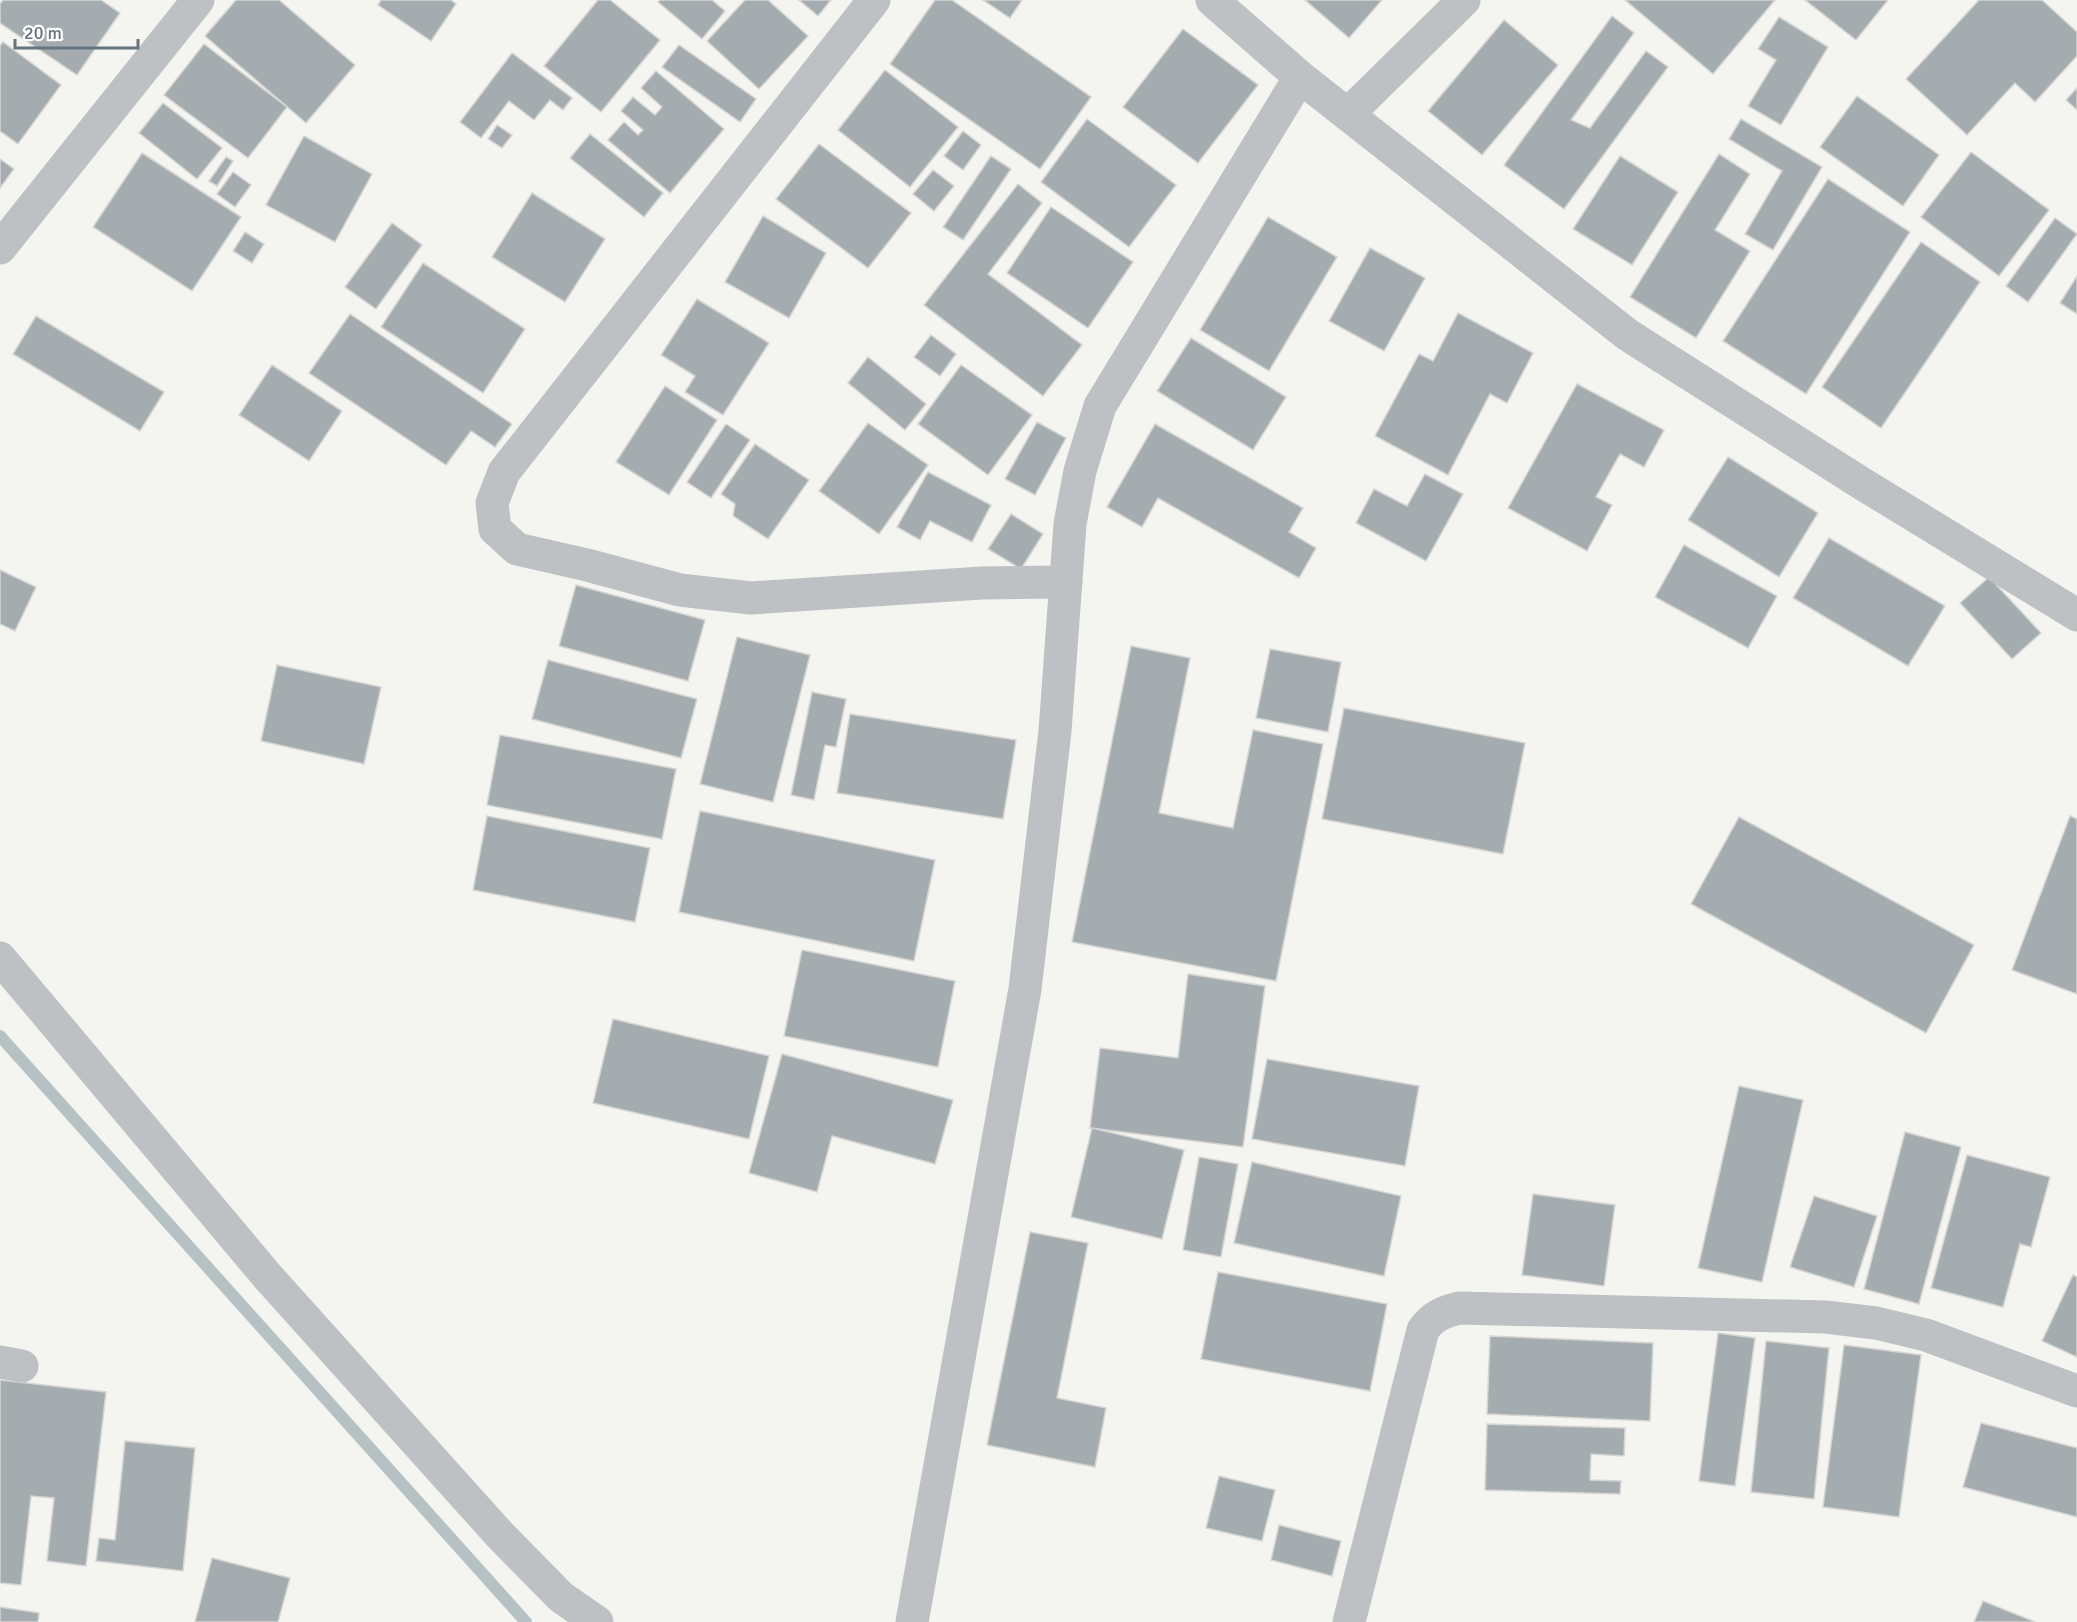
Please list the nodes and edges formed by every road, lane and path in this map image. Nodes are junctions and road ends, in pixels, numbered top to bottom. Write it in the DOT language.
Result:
graph roads {
  1 [pos="198,0"];
  2 [pos="874,0"];
  3 [pos="1212,0"];
  4 [pos="1464,0"];
  5 [pos="1300,76"];
  6 [pos="1348,114"];
  7 [pos="0,248"];
  8 [pos="1066,582"];
  9 [pos="2077,615"];
  10 [pos="0,958"];
  11 [pos="2077,1391"];
  12 [pos="597,1622"];
  13 [pos="912,1622"];
  14 [pos="1349,1622"];
  1 -- 7 [label="street"];
  2 -- 8 [label="street"];
  3 -- 5 [label="street"];
  4 -- 6 [label="street"];
  5 -- 6 [label="street"];
  5 -- 8 [label="street"];
  6 -- 9 [label="street"];
  8 -- 13 [label="street"];
  10 -- 12 [label="street"];
  11 -- 14 [label="street"];
}
